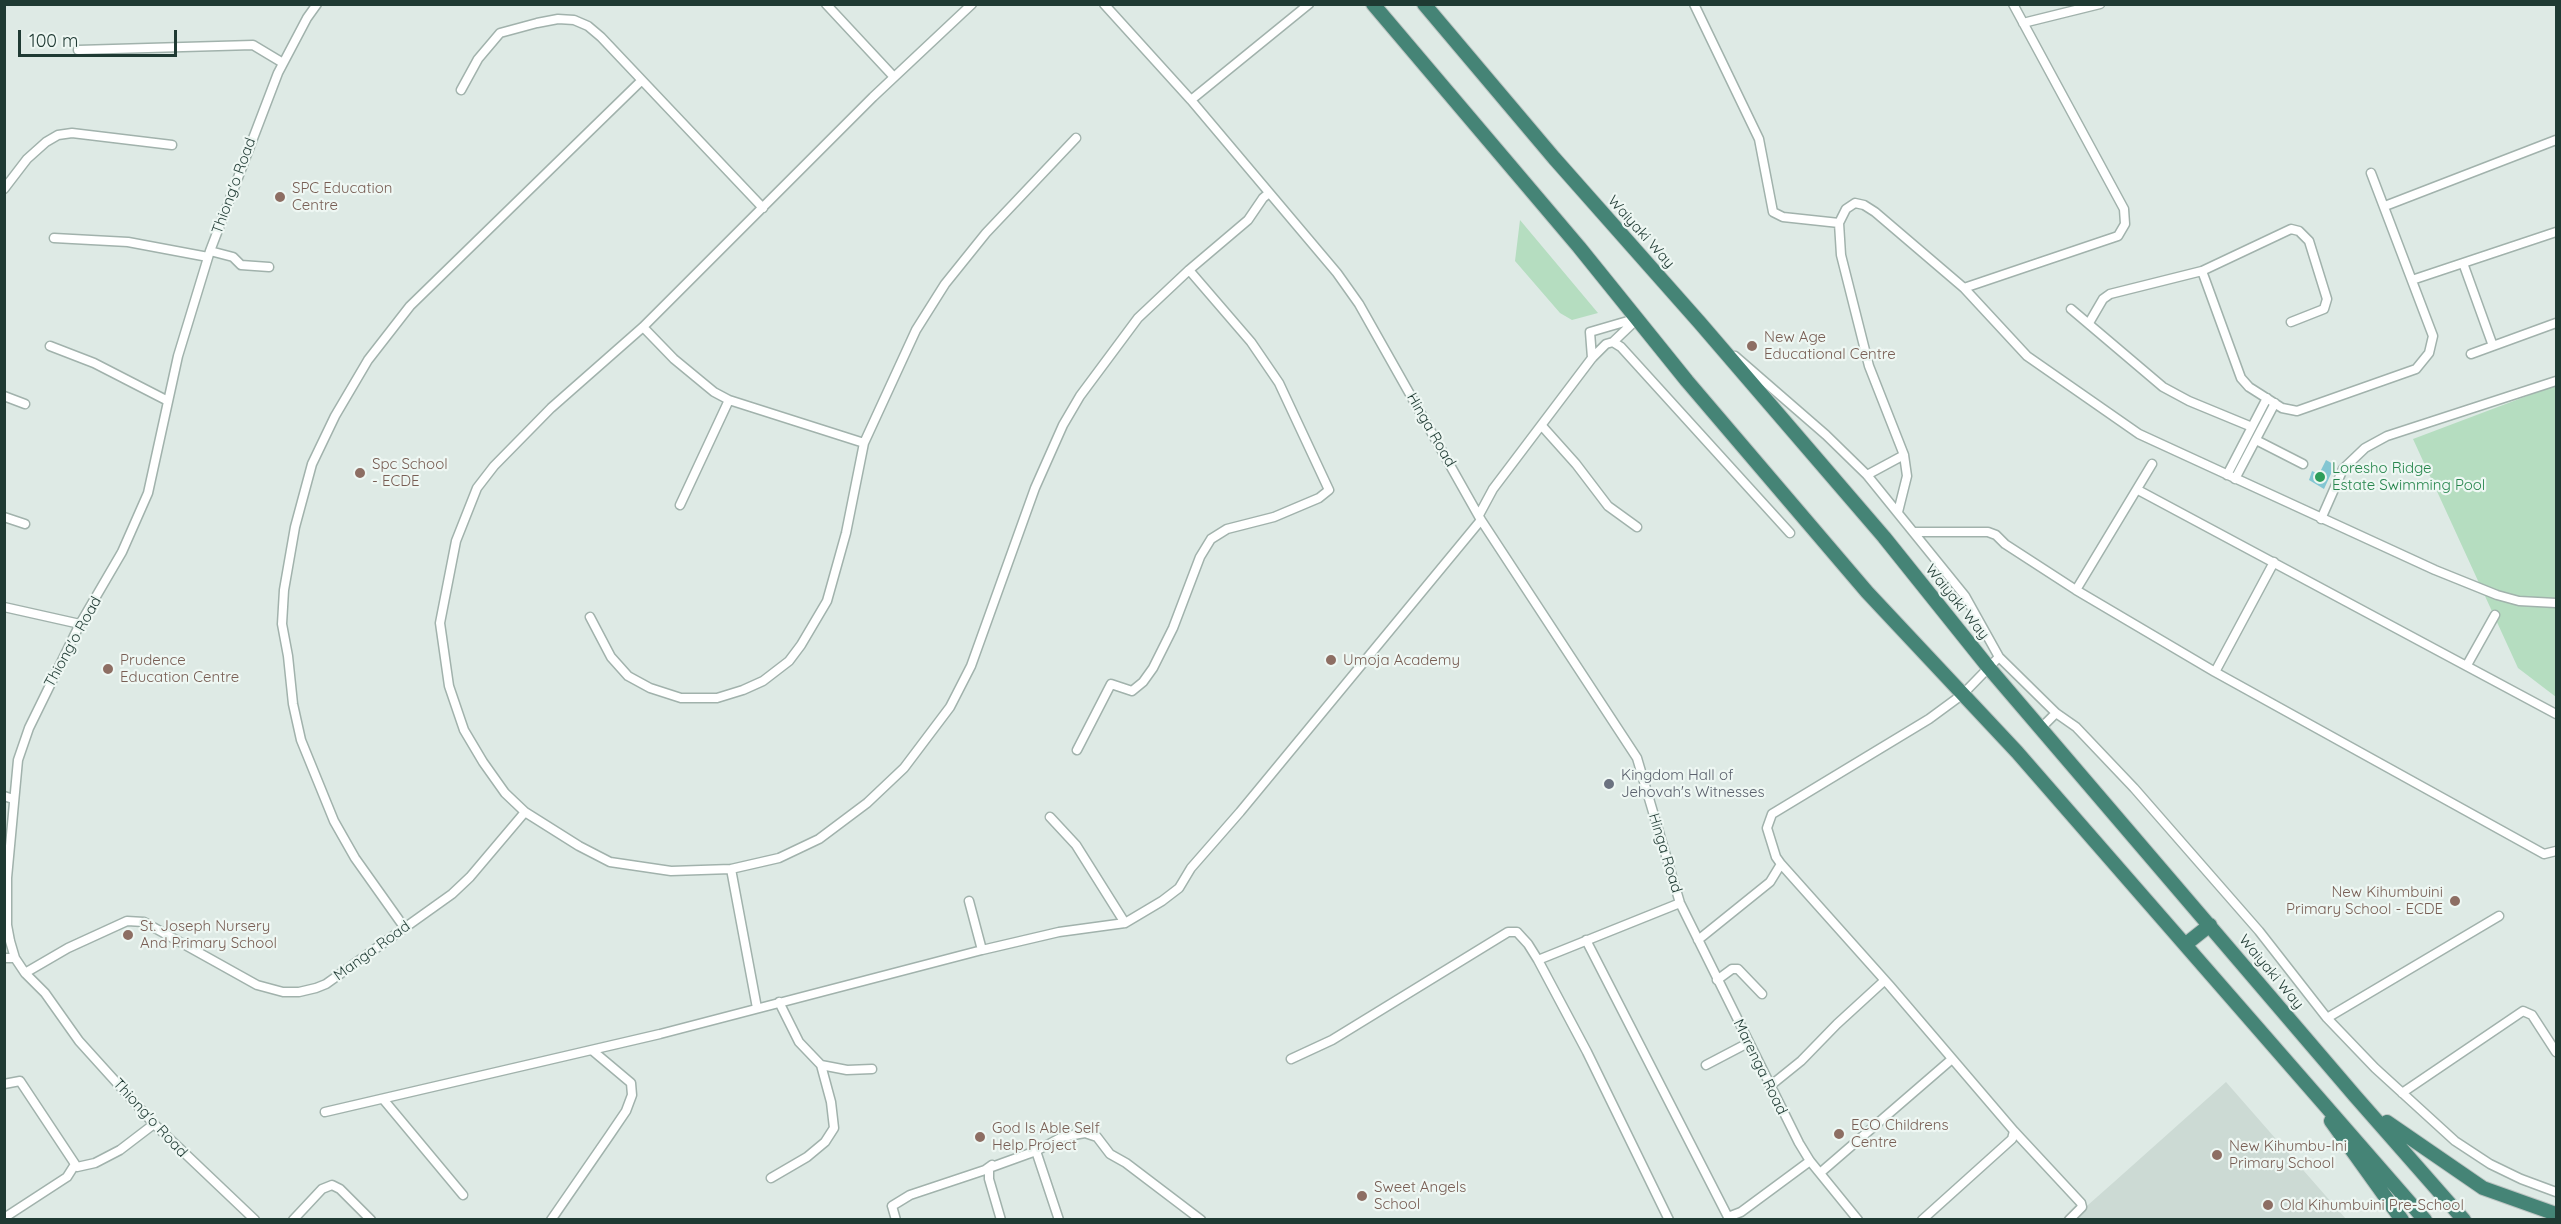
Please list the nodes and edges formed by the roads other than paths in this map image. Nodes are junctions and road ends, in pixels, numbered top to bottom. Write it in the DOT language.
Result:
graph roads {
  1 [pos="317,4"];
  2 [pos="826,4"];
  3 [pos="972,4"];
  4 [pos="1104,4"];
  5 [pos="1309,4"];
  6 [pos="1372,4"];
  7 [pos="1424,4"];
  8 [pos="1694,4"];
  9 [pos="2013,4"];
  10 [pos="2100,4"];
  11 [pos="2023,23"];
  12 [pos="78,50"];
  13 [pos="284,63"];
  14 [pos="894,77"];
  15 [pos="641,81"];
  16 [pos="461,90"];
  17 [pos="1191,100"];
  18 [pos="1076,138"];
  19 [pos="2556,140"];
  20 [pos="172,145"];
  21 [pos="2371,173"];
  22 [pos="4,189"];
  23 [pos="1269,193"];
  24 [pos="2385,206"];
  25 [pos="763,208"];
  26 [pos="1839,223"];
  27 [pos="2556,232"];
  28 [pos="54,238"];
  29 [pos="209,254"];
  30 [pos="2463,263"];
  31 [pos="270,267"];
  32 [pos="1189,270"];
  33 [pos="2202,271"];
  34 [pos="2412,280"];
  35 [pos="1964,288"];
  36 [pos="2071,309"];
  37 [pos="1638,318"];
  38 [pos="2291,322"];
  39 [pos="1700,323"];
  40 [pos="2088,323"];
  41 [pos="2556,323"];
  42 [pos="642,327"];
  43 [pos="1613,342"];
  44 [pos="50,346"];
  45 [pos="2493,346"];
  46 [pos="2471,354"];
  47 [pos="1592,358"];
  48 [pos="2556,381"];
  49 [pos="4,396"];
  50 [pos="729,400"];
  51 [pos="168,401"];
  52 [pos="2271,401"];
  53 [pos="25,404"];
  54 [pos="1542,426"];
  55 [pos="2252,427"];
  56 [pos="2256,440"];
  57 [pos="864,442"];
  58 [pos="1904,455"];
  59 [pos="2152,464"];
  60 [pos="2303,464"];
  61 [pos="1867,475"];
  62 [pos="2231,477"];
  63 [pos="2138,490"];
  64 [pos="680,505"];
  65 [pos="1898,512"];
  66 [pos="4,517"];
  67 [pos="1480,518"];
  68 [pos="2321,519"];
  69 [pos="25,524"];
  70 [pos="1637,528"];
  71 [pos="1915,532"];
  72 [pos="1790,533"];
  73 [pos="2274,562"];
  74 [pos="2076,590"];
  75 [pos="2556,603"];
  76 [pos="4,606"];
  77 [pos="2495,615"];
  78 [pos="590,617"];
  79 [pos="80,624"];
  80 [pos="1999,657"];
  81 [pos="2467,665"];
  82 [pos="1989,668"];
  83 [pos="2215,672"];
  84 [pos="1963,694"];
  85 [pos="2056,713"];
  86 [pos="2556,714"];
  87 [pos="2041,728"];
  88 [pos="1077,750"];
  89 [pos="9,797"];
  90 [pos="525,812"];
  91 [pos="1050,817"];
  92 [pos="2556,851"];
  93 [pos="1780,864"];
  94 [pos="731,869"];
  95 [pos="969,902"];
  96 [pos="1680,903"];
  97 [pos="2499,916"];
  98 [pos="1125,923"];
  99 [pos="2210,925"];
  100 [pos="404,927"];
  101 [pos="1586,940"];
  102 [pos="1698,940"];
  103 [pos="2186,944"];
  104 [pos="982,950"];
  105 [pos="4,958"];
  106 [pos="15,958"];
  107 [pos="1538,960"];
  108 [pos="25,973"];
  109 [pos="1717,981"];
  110 [pos="1884,981"];
  111 [pos="1762,994"];
  112 [pos="779,1002"];
  113 [pos="757,1008"];
  114 [pos="2327,1018"];
  115 [pos="1748,1043"];
  116 [pos="593,1051"];
  117 [pos="2556,1052"];
  118 [pos="1291,1059"];
  119 [pos="1952,1059"];
  120 [pos="820,1065"];
  121 [pos="1706,1065"];
  122 [pos="872,1069"];
  123 [pos="2297,1074"];
  124 [pos="4,1084"];
  125 [pos="1770,1086"];
  126 [pos="2402,1093"];
  127 [pos="2355,1096"];
  128 [pos="383,1099"];
  129 [pos="325,1112"];
  130 [pos="154,1124"];
  131 [pos="2014,1131"];
  132 [pos="1036,1151"];
  133 [pos="1810,1161"];
  134 [pos="992,1165"];
  135 [pos="74,1166"];
  136 [pos="1820,1173"];
  137 [pos="771,1178"];
  138 [pos="2556,1192"];
  139 [pos="463,1195"];
  140 [pos="2556,1214"];
  141 [pos="4,1218"];
  142 [pos="1727,1218"];
  143 [pos="255,1220"];
  144 [pos="293,1220"];
  145 [pos="371,1220"];
  146 [pos="550,1220"];
  147 [pos="896,1220"];
  148 [pos="1001,1220"];
  149 [pos="1059,1220"];
  150 [pos="1201,1220"];
  151 [pos="1669,1220"];
  152 [pos="1858,1220"];
  153 [pos="1922,1220"];
  154 [pos="2069,1220"];
  155 [pos="2402,1220"];
  156 [pos="2425,1220"];
  157 [pos="2464,1220"];
  1 -- 13 [label="street, Thiong'o Road"];
  2 -- 14 [label="street"];
  3 -- 14 [label="street"];
  4 -- 17 [label="street, Hinga Road"];
  5 -- 17 [label="street"];
  6 -- 37 [label="highway"];
  7 -- 39 [label="highway, Waiyaki Way"];
  8 -- 26 [label="street"];
  9 -- 11 [label="street"];
  10 -- 11 [label="street"];
  11 -- 35 [label="street"];
  12 -- 13 [label="street"];
  13 -- 29 [label="street, Thiong'o Road"];
  14 -- 25 [label="street"];
  15 -- 16 [label="street"];
  15 -- 25 [label="street"];
  15 -- 100 [label="street"];
  17 -- 23 [label="street, Hinga Road"];
  18 -- 57 [label="street"];
  19 -- 24 [label="street"];
  20 -- 22 [label="street"];
  21 -- 24 [label="street"];
  23 -- 32 [label="street"];
  23 -- 67 [label="street, Hinga Road"];
  24 -- 34 [label="street"];
  25 -- 42 [label="street"];
  26 -- 35 [label="street"];
  26 -- 58 [label="street"];
  27 -- 30 [label="street"];
  28 -- 29 [label="street"];
  29 -- 31 [label="street"];
  29 -- 51 [label="street, Thiong'o Road"];
  30 -- 34 [label="street"];
  30 -- 45 [label="street"];
  32 -- 88 [label="street"];
  32 -- 94 [label="street"];
  33 -- 38 [label="street"];
  33 -- 40 [label="street"];
  33 -- 52 [label="street"];
  34 -- 52 [label="street"];
  35 -- 62 [label="street"];
  36 -- 40 [label="street"];
  37 -- 43 [label="street"];
  37 -- 47 [label="street"];
  37 -- 84 [label="highway"];
  39 -- 61 [label="street"];
  39 -- 82 [label="highway, Waiyaki Way"];
  40 -- 55 [label="street"];
  41 -- 45 [label="street"];
  42 -- 50 [label="street"];
  42 -- 90 [label="street"];
  43 -- 47 [label="street"];
  43 -- 72 [label="street"];
  44 -- 51 [label="street"];
  45 -- 46 [label="street"];
  47 -- 54 [label="street"];
  48 -- 68 [label="street"];
  49 -- 53 [label="street"];
  50 -- 57 [label="street"];
  50 -- 64 [label="street"];
  51 -- 79 [label="street, Thiong'o Road"];
  52 -- 55 [label="street"];
  52 -- 56 [label="street"];
  54 -- 67 [label="street"];
  54 -- 70 [label="street"];
  55 -- 62 [label="street"];
  56 -- 60 [label="street"];
  56 -- 62 [label="street"];
  57 -- 78 [label="street"];
  58 -- 61 [label="street"];
  58 -- 65 [label="street"];
  59 -- 63 [label="street"];
  61 -- 65 [label="street"];
  62 -- 68 [label="street"];
  63 -- 73 [label="street"];
  63 -- 74 [label="street"];
  65 -- 71 [label="street"];
  66 -- 69 [label="street"];
  67 -- 96 [label="street, Hinga Road"];
  67 -- 98 [label="street"];
  68 -- 75 [label="street"];
  71 -- 74 [label="street"];
  71 -- 80 [label="street"];
  73 -- 81 [label="street"];
  73 -- 83 [label="street"];
  74 -- 83 [label="street"];
  76 -- 79 [label="street"];
  77 -- 81 [label="street"];
  79 -- 89 [label="street, Thiong'o Road"];
  80 -- 82 [label="street"];
  80 -- 85 [label="street"];
  81 -- 86 [label="street"];
  82 -- 84 [label="street"];
  82 -- 87 [label="highway, Waiyaki Way"];
  83 -- 92 [label="street"];
  84 -- 93 [label="street"];
  84 -- 103 [label="highway"];
  85 -- 87 [label="street"];
  85 -- 114 [label="street"];
  87 -- 99 [label="highway, Waiyaki Way"];
  89 -- 106 [label="street, Thiong'o Road"];
  90 -- 94 [label="street"];
  90 -- 100 [label="street, Manga Road"];
  91 -- 98 [label="street"];
  93 -- 102 [label="street"];
  93 -- 110 [label="street"];
  94 -- 113 [label="street"];
  95 -- 104 [label="street"];
  96 -- 101 [label="street"];
  96 -- 102 [label="street, Marenga Road"];
  97 -- 114 [label="street"];
  98 -- 104 [label="street"];
  99 -- 103 [label="highway"];
  99 -- 127 [label="highway, Waiyaki Way"];
  100 -- 108 [label="street, Manga Road"];
  101 -- 107 [label="street"];
  101 -- 142 [label="street"];
  102 -- 109 [label="street, Marenga Road"];
  103 -- 123 [label="highway"];
  104 -- 112 [label="street"];
  105 -- 106 [label="street"];
  106 -- 108 [label="street, Thiong'o Road"];
  107 -- 118 [label="street"];
  107 -- 151 [label="street"];
  108 -- 130 [label="street, Thiong'o Road"];
  109 -- 111 [label="street"];
  109 -- 115 [label="street, Marenga Road"];
  110 -- 119 [label="street"];
  110 -- 125 [label="street"];
  112 -- 113 [label="street"];
  112 -- 120 [label="street"];
  113 -- 116 [label="street"];
  114 -- 126 [label="street"];
  115 -- 121 [label="street"];
  115 -- 125 [label="street, Marenga Road"];
  116 -- 128 [label="street"];
  116 -- 146 [label="street"];
  117 -- 126 [label="street"];
  119 -- 131 [label="street"];
  119 -- 136 [label="street"];
  120 -- 122 [label="street"];
  120 -- 137 [label="street"];
  123 -- 155 [label="highway"];
  123 -- 156 [label="highway"];
  124 -- 135 [label="street"];
  125 -- 133 [label="street, Marenga Road"];
  126 -- 138 [label="street"];
  127 -- 140 [label="highway"];
  127 -- 157 [label="highway, Waiyaki Way"];
  128 -- 129 [label="street"];
  128 -- 139 [label="street"];
  130 -- 135 [label="street"];
  130 -- 143 [label="street, Thiong'o Road"];
  131 -- 153 [label="street"];
  131 -- 154 [label="street"];
  132 -- 134 [label="street"];
  132 -- 149 [label="street"];
  132 -- 150 [label="street"];
  133 -- 136 [label="street, Marenga Road"];
  133 -- 142 [label="street"];
  134 -- 147 [label="street"];
  134 -- 148 [label="street"];
  135 -- 141 [label="street"];
  136 -- 152 [label="street, Marenga Road"];
  144 -- 145 [label="street"];
}
